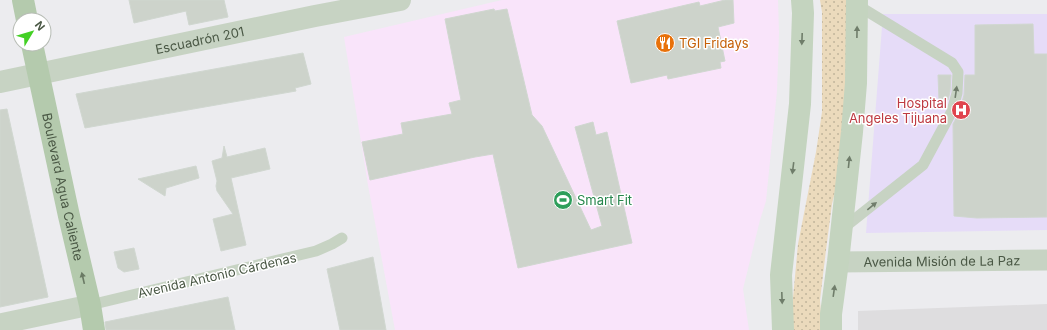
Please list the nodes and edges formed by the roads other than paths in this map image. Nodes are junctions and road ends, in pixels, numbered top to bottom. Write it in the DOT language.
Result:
graph roads {
  1 [pos="23,0"];
  2 [pos="400,0"];
  3 [pos="802,0"];
  4 [pos="857,2"];
  5 [pos="25,12"];
  6 [pos="34,52"];
  7 [pos="38,74"];
  8 [pos="0,82"];
  9 [pos="841,230"];
  10 [pos="342,238"];
  11 [pos="1047,260"];
  12 [pos="838,262"];
  13 [pos="90,305"];
  14 [pos="0,324"];
  15 [pos="94,330"];
  16 [pos="783,330"];
  17 [pos="831,330"];
  1 -- 5 [label="main road"];
  2 -- 7 [label="street, Escuadrón 201"];
  3 -- 16 [label="main road, one-way"];
  9 -- 4 [label="main road, one-way"];
  9 -- 4 [label="lane, one-way"];
  6 -- 7 [label="main road, Boulevard Agua Caliente"];
  7 -- 8 [label="street, Escuadrón 201"];
  13 -- 7 [label="main road, Boulevard Agua Caliente, one-way"];
  9 -- 12 [label="main road"];
  10 -- 13 [label="lane, Avenida Antonio Cárdenas"];
  11 -- 12 [label="street, Avenida Misión de La Paz"];
  17 -- 12 [label="main road, one-way"];
  13 -- 14 [label="street"];
  13 -- 15 [label="main road, Boulevard Agua Caliente"];
}
